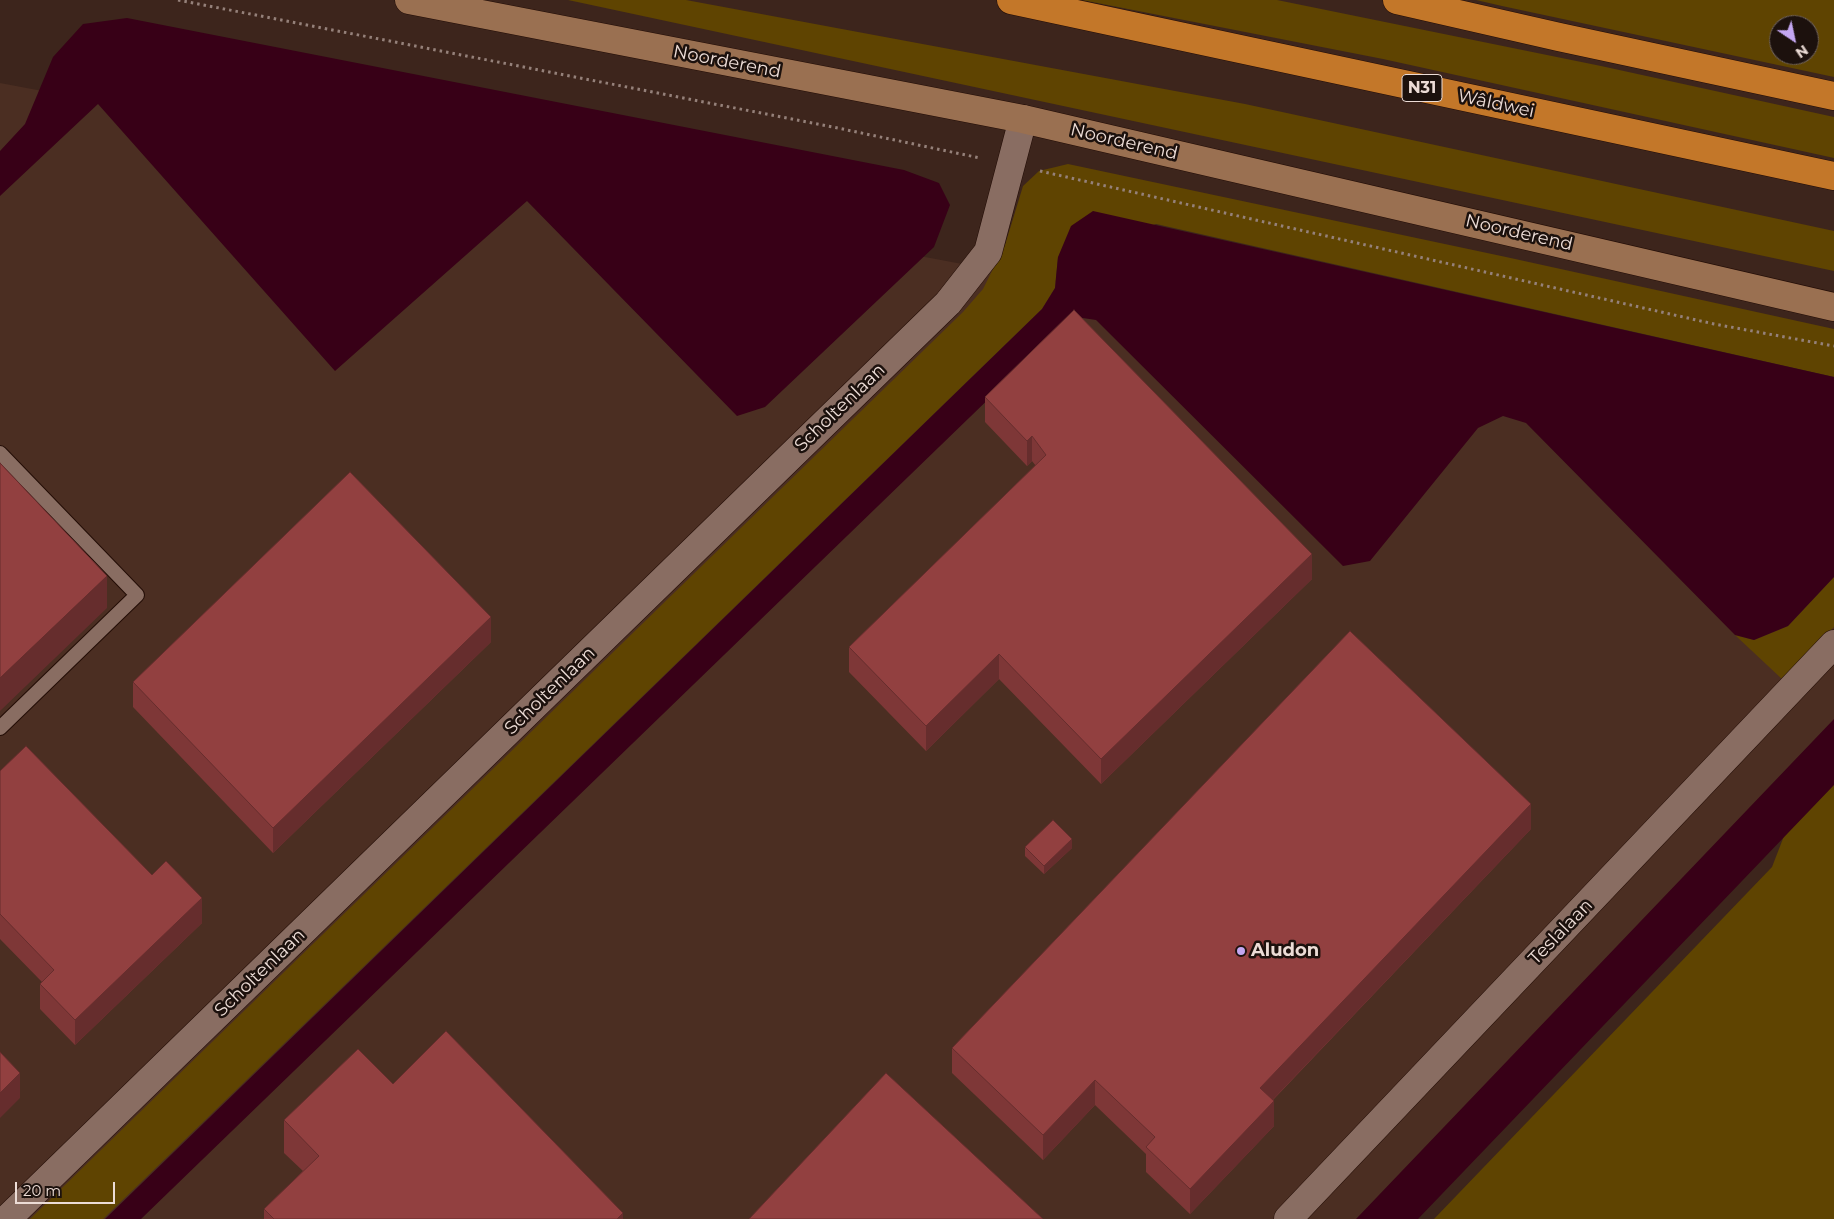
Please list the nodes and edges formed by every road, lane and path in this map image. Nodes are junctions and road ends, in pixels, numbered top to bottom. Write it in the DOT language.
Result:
graph roads {
  1 [pos="409,0"];
  2 [pos="1011,0"];
  3 [pos="1397,0"];
  4 [pos="1834,96"];
  5 [pos="1024,119"];
  6 [pos="1834,176"];
  7 [pos="1834,306"];
  8 [pos="0,453"];
  9 [pos="1834,644"];
  10 [pos="0,728"];
  11 [pos="7,1219"];
  12 [pos="1288,1219"];
  1 -- 5 [label="street, Noorderend"];
  2 -- 6 [label="highway, Wâldwei / N31"];
  3 -- 4 [label="highway"];
  5 -- 7 [label="street, Noorderend"];
  5 -- 11 [label="street, Scholtenlaan"];
  8 -- 10 [label="lane"];
  9 -- 12 [label="street, Teslalaan"];
}
